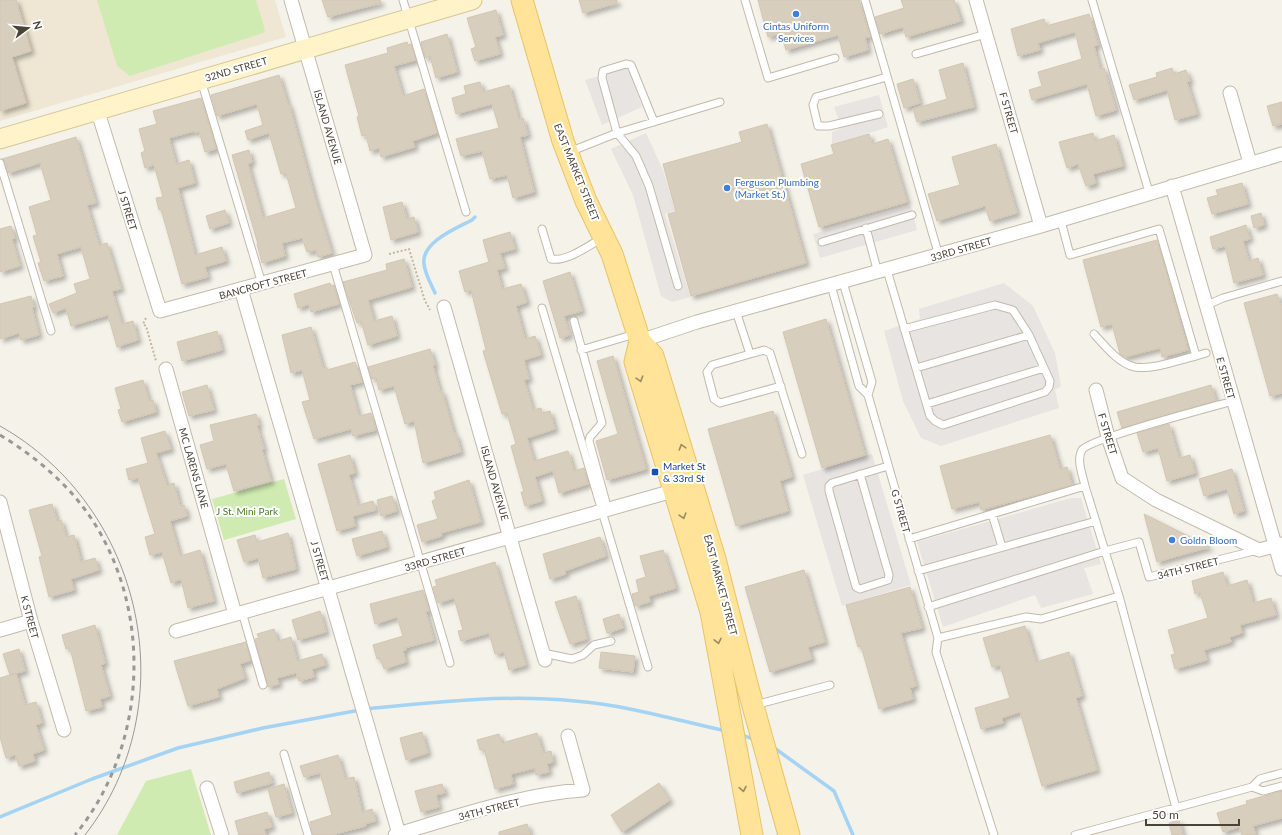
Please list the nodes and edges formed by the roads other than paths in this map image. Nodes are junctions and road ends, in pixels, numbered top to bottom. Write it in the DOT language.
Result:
graph roads {
  1 [pos="291,0"];
  2 [pos="402,0"];
  3 [pos="472,0"];
  4 [pos="522,0"];
  5 [pos="745,0"];
  6 [pos="865,0"];
  7 [pos="976,0"];
  8 [pos="1092,0"];
  9 [pos="408,18"];
  10 [pos="986,34"];
  11 [pos="305,49"];
  12 [pos="916,54"];
  13 [pos="835,58"];
  14 [pos="888,77"];
  15 [pos="200,79"];
  16 [pos="1230,93"];
  17 [pos="720,102"];
  18 [pos="97,109"];
  19 [pos="879,114"];
  20 [pos="654,122"];
  21 [pos="617,133"];
  22 [pos="0,139"];
  23 [pos="567,153"];
  24 [pos="1282,154"];
  25 [pos="0,163"];
  26 [pos="1250,163"];
  27 [pos="1172,186"];
  28 [pos="1149,192"];
  29 [pos="466,212"];
  30 [pos="912,215"];
  31 [pos="1061,220"];
  32 [pos="1041,226"];
  33 [pos="866,228"];
  34 [pos="542,229"];
  35 [pos="604,237"];
  36 [pos="822,242"];
  37 [pos="365,255"];
  38 [pos="939,256"];
  39 [pos="332,264"];
  40 [pos="882,272"];
  41 [pos="1282,281"];
  42 [pos="262,284"];
  43 [pos="837,284"];
  44 [pos="678,286"];
  45 [pos="241,289"];
  46 [pos="1207,305"];
  47 [pos="444,307"];
  48 [pos="542,308"];
  49 [pos="160,311"];
  50 [pos="736,311"];
  51 [pos="574,321"];
  52 [pos="904,329"];
  53 [pos="51,331"];
  54 [pos="1094,334"];
  55 [pos="1029,335"];
  56 [pos="639,337"];
  57 [pos="581,350"];
  58 [pos="1206,353"];
  59 [pos="750,354"];
  60 [pos="1196,356"];
  61 [pos="162,368"];
  62 [pos="916,368"];
  63 [pos="1044,368"];
  64 [pos="781,386"];
  65 [pos="1096,390"];
  66 [pos="868,395"];
  67 [pos="1233,400"];
  68 [pos="927,404"];
  69 [pos="1108,437"];
  70 [pos="802,454"];
  71 [pos="888,466"];
  72 [pos="860,474"];
  73 [pos="1085,486"];
  74 [pos="684,487"];
  75 [pos="0,502"];
  76 [pos="605,511"];
  77 [pos="992,514"];
  78 [pos="1096,520"];
  79 [pos="511,538"];
  80 [pos="909,539"];
  81 [pos="1279,545"];
  82 [pos="1002,547"];
  83 [pos="1259,550"];
  84 [pos="1105,551"];
  85 [pos="421,563"];
  86 [pos="1282,569"];
  87 [pos="918,571"];
  88 [pos="328,588"];
  89 [pos="1119,596"];
  90 [pos="928,607"];
  91 [pos="238,613"];
  92 [pos="31,621"];
  93 [pos="0,630"];
  94 [pos="176,632"];
  95 [pos="938,638"];
  96 [pos="610,641"];
  97 [pos="544,657"];
  98 [pos="450,663"];
  99 [pos="648,667"];
  100 [pos="263,685"];
  101 [pos="830,685"];
  102 [pos="755,715"];
  103 [pos="64,730"];
  104 [pos="568,736"];
  105 [pos="284,754"];
  106 [pos="1282,773"];
  107 [pos="1282,786"];
  108 [pos="1252,787"];
  109 [pos="207,788"];
  110 [pos="1176,808"];
  111 [pos="397,834"];
  112 [pos="222,835"];
  113 [pos="308,835"];
  114 [pos="752,835"];
  115 [pos="789,835"];
  116 [pos="994,835"];
  117 [pos="1075,835"];
  1 -- 11 [label="street, ISLAND AVENUE"];
  2 -- 9 [label="lane"];
  3 -- 9 [label="main road, 32ND STREET"];
  4 -- 23 [label="main road, EAST MARKET STREET"];
  5 -- 13 [label="lane"];
  6 -- 14 [label="lane"];
  7 -- 10 [label="street, F STREET"];
  8 -- 28 [label="lane"];
  9 -- 11 [label="main road, 32ND STREET"];
  9 -- 29 [label="lane"];
  10 -- 12 [label="lane"];
  10 -- 32 [label="street, F STREET"];
  11 -- 15 [label="main road, 32ND STREET"];
  11 -- 37 [label="street, ISLAND AVENUE"];
  14 -- 19 [label="lane"];
  14 -- 38 [label="lane"];
  15 -- 18 [label="main road, 32ND STREET"];
  15 -- 42 [label="lane"];
  16 -- 26 [label="street"];
  17 -- 20 [label="lane"];
  18 -- 22 [label="main road, 32ND STREET"];
  18 -- 49 [label="street, J STREET"];
  20 -- 21 [label="lane"];
  20 -- 21 [label="lane"];
  21 -- 23 [label="lane"];
  21 -- 44 [label="lane"];
  23 -- 35 [label="main road, EAST MARKET STREET"];
  24 -- 26 [label="street, 33RD STREET"];
  25 -- 53 [label="lane"];
  26 -- 27 [label="street, 33RD STREET"];
  27 -- 28 [label="street, 33RD STREET"];
  27 -- 46 [label="street, E STREET"];
  28 -- 31 [label="street, 33RD STREET"];
  30 -- 33 [label="lane"];
  31 -- 32 [label="street, 33RD STREET"];
  31 -- 60 [label="lane"];
  32 -- 38 [label="street, 33RD STREET"];
  33 -- 36 [label="lane"];
  33 -- 40 [label="lane"];
  34 -- 35 [label="lane"];
  35 -- 56 [label="main road, EAST MARKET STREET"];
  37 -- 39 [label="street, BANCROFT STREET"];
  38 -- 40 [label="street, 33RD STREET"];
  39 -- 42 [label="street, BANCROFT STREET"];
  39 -- 85 [label="lane"];
  40 -- 43 [label="street, 33RD STREET"];
  40 -- 52 [label="lane"];
  41 -- 46 [label="lane"];
  42 -- 45 [label="street, BANCROFT STREET"];
  43 -- 50 [label="street, 33RD STREET"];
  43 -- 66 [label="lane, G STREET"];
  43 -- 66 [label="lane, G STREET"];
  45 -- 49 [label="street, BANCROFT STREET"];
  45 -- 88 [label="street, J STREET"];
  46 -- 67 [label="street, E STREET"];
  47 -- 79 [label="street, ISLAND AVENUE"];
  48 -- 76 [label="lane"];
  50 -- 56 [label="street, 33RD STREET"];
  50 -- 59 [label="lane"];
  51 -- 57 [label="lane"];
  52 -- 55 [label="lane"];
  52 -- 62 [label="lane"];
  54 -- 60 [label="lane"];
  55 -- 62 [label="lane"];
  55 -- 63 [label="lane"];
  56 -- 57 [label="lane"];
  56 -- 74 [label="main road, EAST MARKET STREET"];
  57 -- 76 [label="lane"];
  58 -- 60 [label="lane"];
  59 -- 64 [label="lane"];
  59 -- 64 [label="lane"];
  61 -- 91 [label="street, MC LARENS LANE"];
  62 -- 68 [label="lane"];
  63 -- 68 [label="lane"];
  63 -- 68 [label="lane"];
  64 -- 70 [label="lane"];
  65 -- 69 [label="street, F STREET"];
  66 -- 71 [label="lane, G STREET"];
  67 -- 69 [label="lane"];
  67 -- 81 [label="street, E STREET"];
  69 -- 73 [label="lane"];
  69 -- 83 [label="street, F STREET"];
  71 -- 72 [label="lane"];
  71 -- 80 [label="lane, G STREET"];
  72 -- 72 [label="lane"];
  73 -- 77 [label="lane"];
  73 -- 78 [label="lane"];
  74 -- 76 [label="street, 33RD STREET"];
  74 -- 102 [label="main road, EAST MARKET STREET"];
  74 -- 114 [label="main road, EAST MARKET STREET, one-way"];
  75 -- 92 [label="street, K STREET"];
  76 -- 79 [label="street, 33RD STREET"];
  76 -- 99 [label="lane"];
  77 -- 80 [label="lane"];
  77 -- 82 [label="lane"];
  78 -- 82 [label="lane"];
  78 -- 84 [label="lane"];
  79 -- 85 [label="street, 33RD STREET"];
  79 -- 97 [label="street, ISLAND AVENUE"];
  80 -- 87 [label="lane, G STREET"];
  81 -- 83 [label="street"];
  81 -- 86 [label="street, E STREET"];
  82 -- 87 [label="lane"];
  83 -- 84 [label="lane, 34TH STREET"];
  84 -- 89 [label="lane"];
  84 -- 90 [label="lane"];
  85 -- 88 [label="street, 33RD STREET"];
  85 -- 98 [label="lane"];
  87 -- 90 [label="lane, G STREET"];
  88 -- 91 [label="street, 33RD STREET"];
  88 -- 111 [label="street, J STREET"];
  89 -- 95 [label="lane"];
  89 -- 110 [label="lane"];
  90 -- 95 [label="lane, G STREET"];
  91 -- 94 [label="street, 33RD STREET"];
  91 -- 100 [label="lane"];
  92 -- 93 [label="street"];
  92 -- 103 [label="street, K STREET"];
  95 -- 116 [label="lane"];
  96 -- 97 [label="lane"];
  101 -- 102 [label="lane"];
  102 -- 115 [label="main road, EAST MARKET STREET"];
  104 -- 111 [label="street, 34TH STREET"];
  105 -- 113 [label="lane"];
  106 -- 108 [label="lane"];
  107 -- 108 [label="lane"];
  108 -- 110 [label="lane"];
  109 -- 112 [label="street"];
  110 -- 117 [label="lane"];
}
